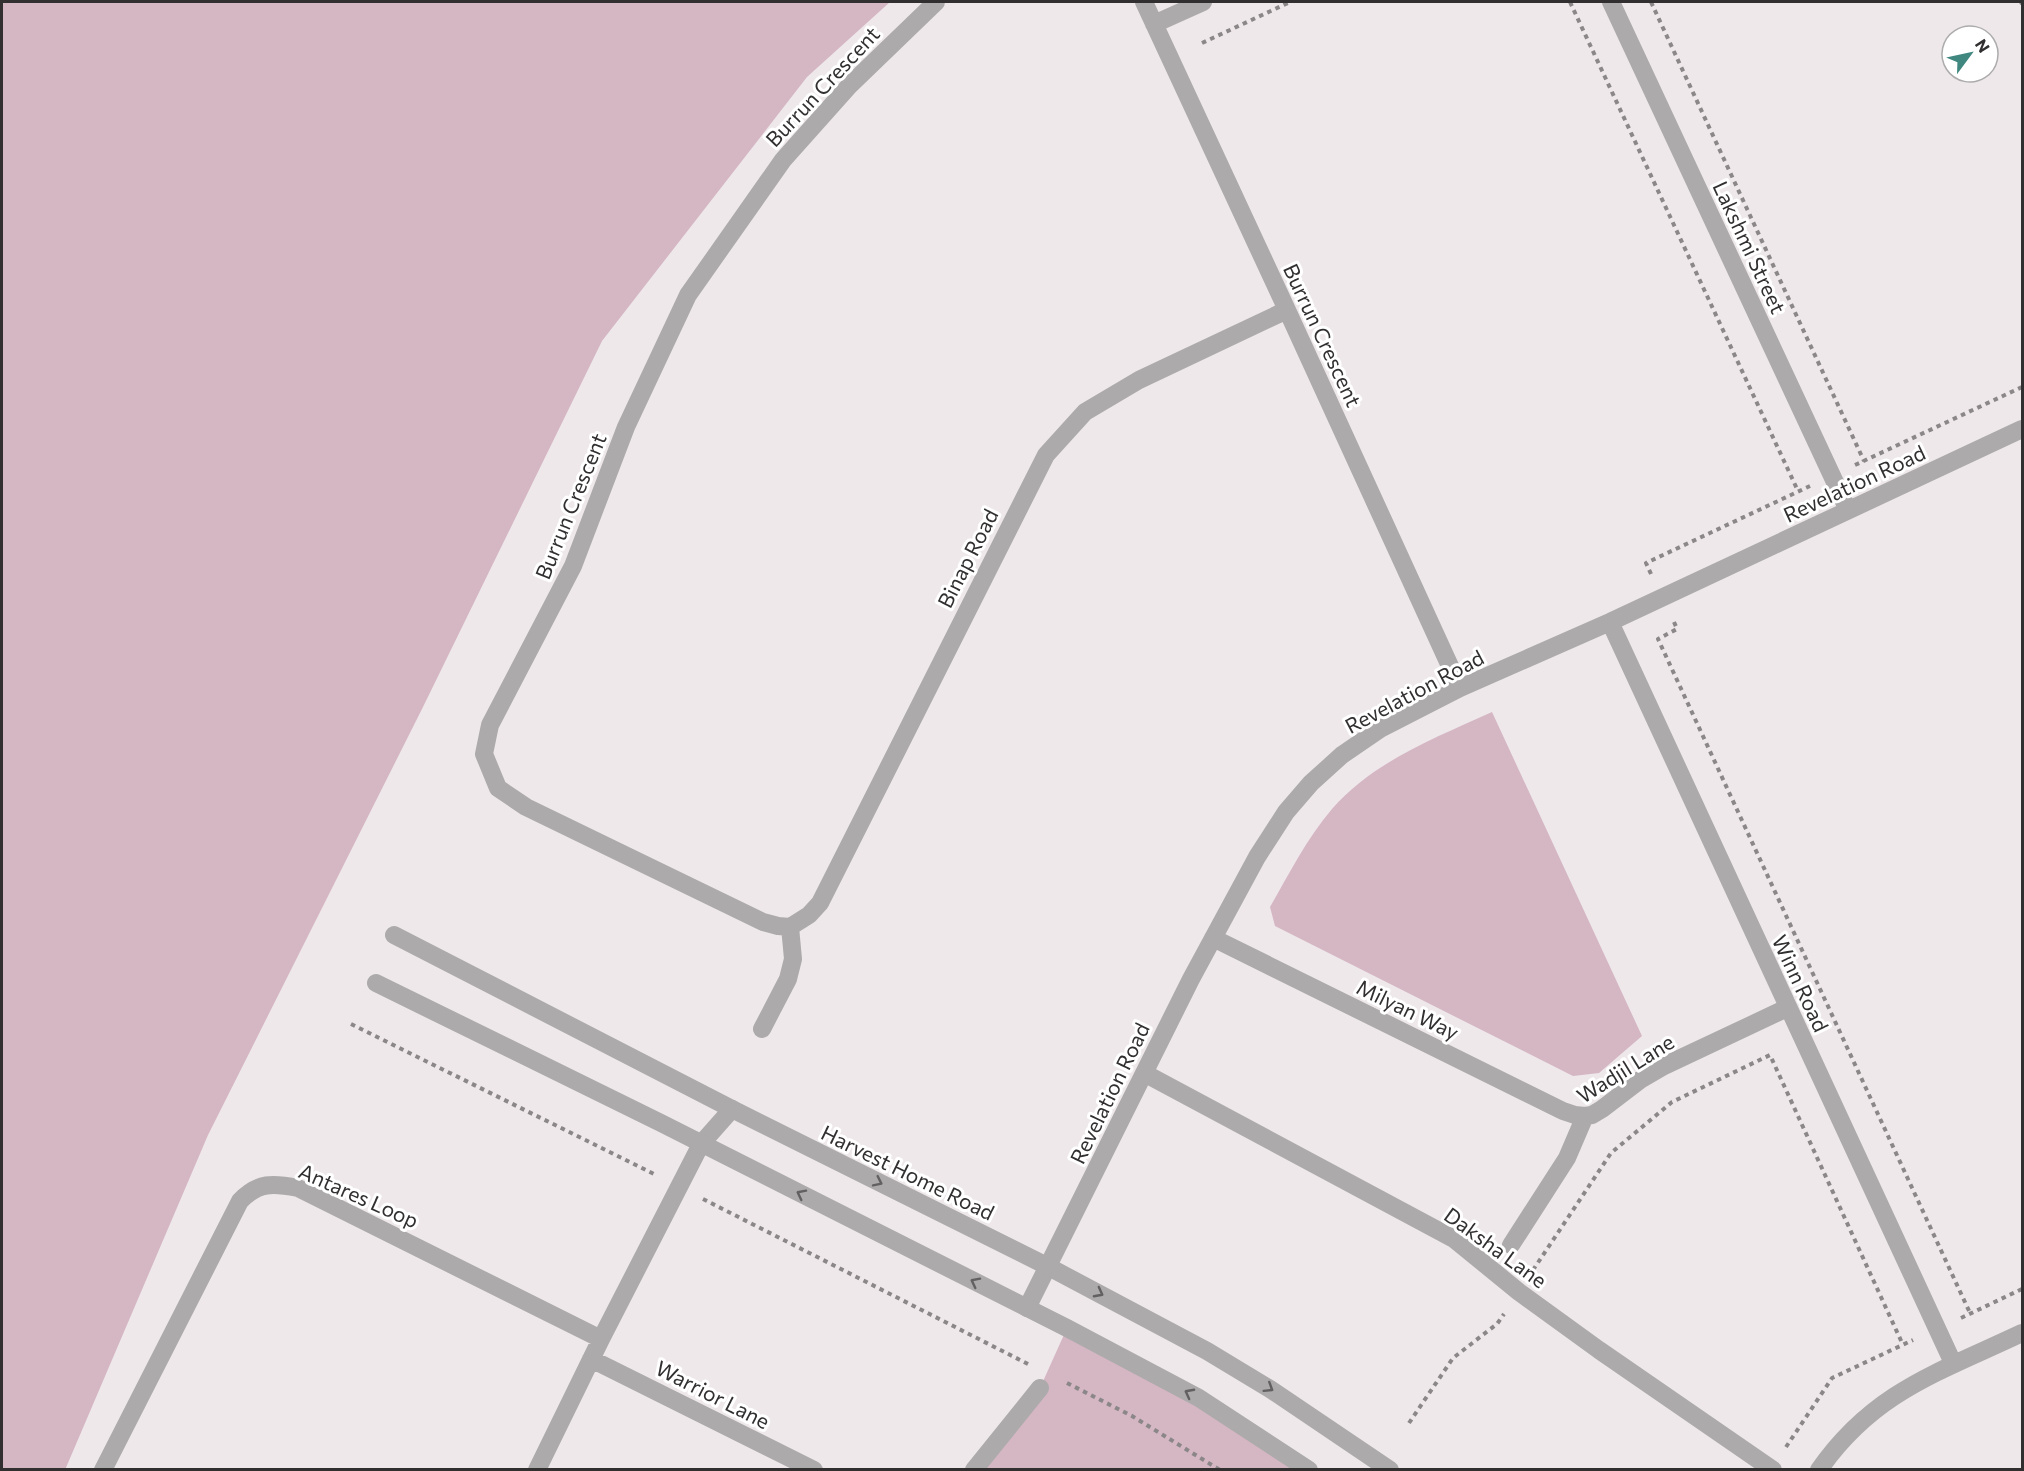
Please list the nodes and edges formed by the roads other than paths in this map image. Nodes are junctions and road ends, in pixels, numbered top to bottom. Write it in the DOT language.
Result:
graph roads {
  1 [pos="936,2"];
  2 [pos="1143,2"];
  3 [pos="1203,2"];
  4 [pos="1611,2"];
  5 [pos="1154,24"];
  6 [pos="1287,310"];
  7 [pos="2022,429"];
  8 [pos="1848,510"];
  9 [pos="1610,622"];
  10 [pos="1460,688"];
  11 [pos="790,927"];
  12 [pos="394,935"];
  13 [pos="1213,938"];
  14 [pos="376,983"];
  15 [pos="1787,1008"];
  16 [pos="762,1029"];
  17 [pos="1144,1073"];
  18 [pos="732,1109"];
  19 [pos="1585,1116"];
  20 [pos="701,1144"];
  21 [pos="1511,1245"];
  22 [pos="1047,1266"];
  23 [pos="1027,1308"];
  24 [pos="2022,1333"];
  25 [pos="601,1339"];
  26 [pos="591,1359"];
  27 [pos="1953,1363"];
  28 [pos="1040,1388"];
  29 [pos="1772,1469"];
  30 [pos="103,1470"];
  31 [pos="537,1470"];
  32 [pos="814,1470"];
  33 [pos="974,1470"];
  34 [pos="1309,1470"];
  35 [pos="1390,1470"];
  36 [pos="1819,1470"];
  1 -- 11 [label="street, Burrun Crescent"];
  2 -- 5 [label="street, Burrun Crescent"];
  3 -- 5 [label="street"];
  4 -- 8 [label="street, Lakshmi Street"];
  5 -- 6 [label="street, Burrun Crescent"];
  6 -- 10 [label="street, Burrun Crescent"];
  6 -- 11 [label="street, Binap Road"];
  7 -- 8 [label="street, Revelation Road"];
  8 -- 9 [label="street, Revelation Road"];
  9 -- 10 [label="street, Revelation Road"];
  9 -- 15 [label="street, Winn Road"];
  10 -- 13 [label="street, Revelation Road"];
  11 -- 16 [label="street"];
  12 -- 18 [label="street, Harvest Home Road"];
  13 -- 17 [label="street, Revelation Road"];
  13 -- 19 [label="street, Milyan Way"];
  14 -- 20 [label="street"];
  15 -- 19 [label="street, Wadjil Lane"];
  15 -- 27 [label="street, Winn Road"];
  17 -- 22 [label="street, Revelation Road"];
  17 -- 29 [label="street, Daksha Lane"];
  18 -- 20 [label="street"];
  18 -- 22 [label="street, Harvest Home Road, one-way"];
  19 -- 21 [label="street, Wadjil Lane"];
  23 -- 20 [label="street, one-way"];
  20 -- 25 [label="street"];
  22 -- 23 [label="street, Revelation Road"];
  22 -- 35 [label="street, Harvest Home Road, one-way"];
  34 -- 23 [label="street, one-way"];
  24 -- 27 [label="street"];
  25 -- 26 [label="street"];
  25 -- 30 [label="street, Antares Loop"];
  26 -- 31 [label="street"];
  26 -- 32 [label="street, Warrior Lane"];
  27 -- 36 [label="street"];
  28 -- 33 [label="street"];
}
